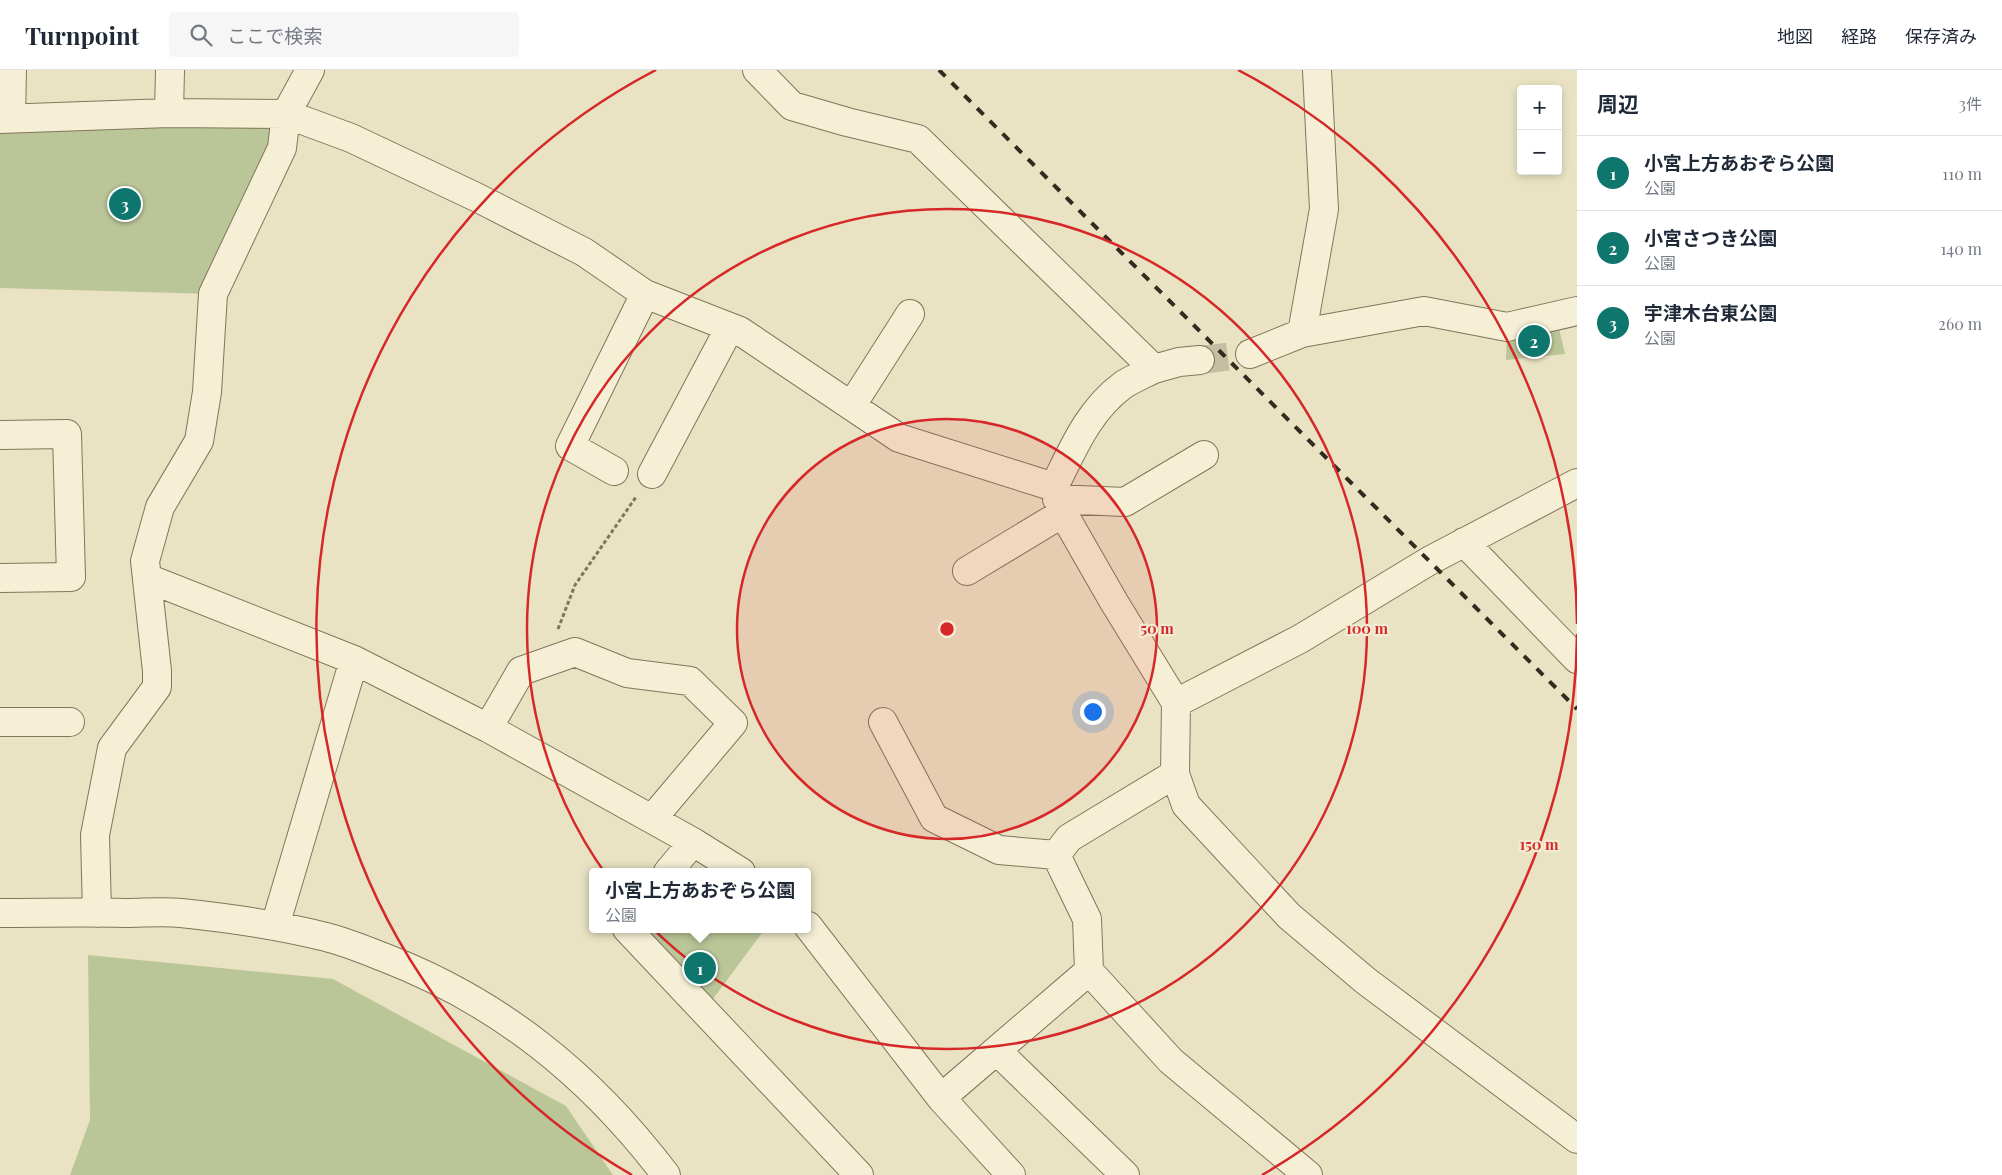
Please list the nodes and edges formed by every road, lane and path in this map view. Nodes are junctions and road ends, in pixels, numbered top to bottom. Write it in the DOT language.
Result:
graph roads {
  1 [pos="12,70"];
  2 [pos="170,70"];
  3 [pos="310,70"];
  4 [pos="757,70"];
  5 [pos="1318,70"];
  6 [pos="169,113"];
  7 [pos="286,114"];
  8 [pos="6,118"];
  9 [pos="644,294"];
  10 [pos="1577,311"];
  11 [pos="910,314"];
  12 [pos="730,327"];
  13 [pos="1302,333"];
  14 [pos="1250,354"];
  15 [pos="1200,360"];
  16 [pos="1154,369"];
  17 [pos="852,405"];
  18 [pos="0,435"];
  19 [pos="1204,456"];
  20 [pos="614,471"];
  21 [pos="652,474"];
  22 [pos="1577,483"];
  23 [pos="1058,499"];
  24 [pos="1464,542"];
  25 [pos="967,570"];
  26 [pos="0,578"];
  27 [pos="147,578"];
  28 [pos="1577,659"];
  29 [pos="354,660"];
  30 [pos="542,663"];
  31 [pos="1176,703"];
  32 [pos="0,722"];
  33 [pos="70,722"];
  34 [pos="883,722"];
  35 [pos="488,728"];
  36 [pos="1175,774"];
  37 [pos="652,819"];
  38 [pos="693,842"];
  39 [pos="1056,855"];
  40 [pos="671,868"];
  41 [pos="735,868"];
  42 [pos="97,912"];
  43 [pos="0,913"];
  44 [pos="275,926"];
  45 [pos="811,930"];
  46 [pos="632,933"];
  47 [pos="1089,971"];
  48 [pos="997,1051"];
  49 [pos="941,1098"];
  50 [pos="1574,1131"];
  51 [pos="666,1175"];
  52 [pos="859,1175"];
  53 [pos="1011,1175"];
  54 [pos="1125,1175"];
  55 [pos="1308,1175"];
  1 -- 8 [label="street"];
  2 -- 6 [label="street"];
  3 -- 7 [label="street"];
  4 -- 16 [label="street"];
  5 -- 13 [label="street"];
  6 -- 7 [label="street"];
  6 -- 8 [label="street"];
  7 -- 9 [label="street"];
  7 -- 27 [label="street"];
  9 -- 12 [label="street"];
  9 -- 20 [label="street"];
  10 -- 13 [label="street"];
  11 -- 17 [label="street"];
  12 -- 17 [label="street"];
  12 -- 21 [label="street"];
  13 -- 14 [label="street"];
  15 -- 16 [label="street"];
  16 -- 23 [label="street"];
  17 -- 23 [label="street"];
  18 -- 26 [label="street"];
  19 -- 23 [label="street"];
  21 -- 30 [label="path"];
  22 -- 24 [label="street"];
  23 -- 25 [label="street"];
  23 -- 31 [label="street"];
  24 -- 28 [label="street"];
  24 -- 31 [label="street"];
  27 -- 29 [label="street"];
  27 -- 42 [label="street"];
  29 -- 35 [label="street"];
  29 -- 44 [label="street"];
  30 -- 35 [label="street"];
  30 -- 37 [label="street"];
  31 -- 36 [label="street"];
  32 -- 33 [label="street"];
  34 -- 39 [label="street"];
  35 -- 37 [label="street"];
  36 -- 39 [label="street"];
  36 -- 50 [label="street"];
  37 -- 38 [label="street"];
  38 -- 40 [label="street"];
  38 -- 41 [label="street"];
  39 -- 47 [label="street"];
  42 -- 43 [label="street"];
  42 -- 44 [label="street"];
  44 -- 51 [label="street"];
  45 -- 49 [label="street"];
  46 -- 52 [label="street"];
  47 -- 48 [label="street"];
  47 -- 55 [label="street"];
  48 -- 49 [label="street"];
  48 -- 54 [label="street"];
  49 -- 53 [label="street"];
}
